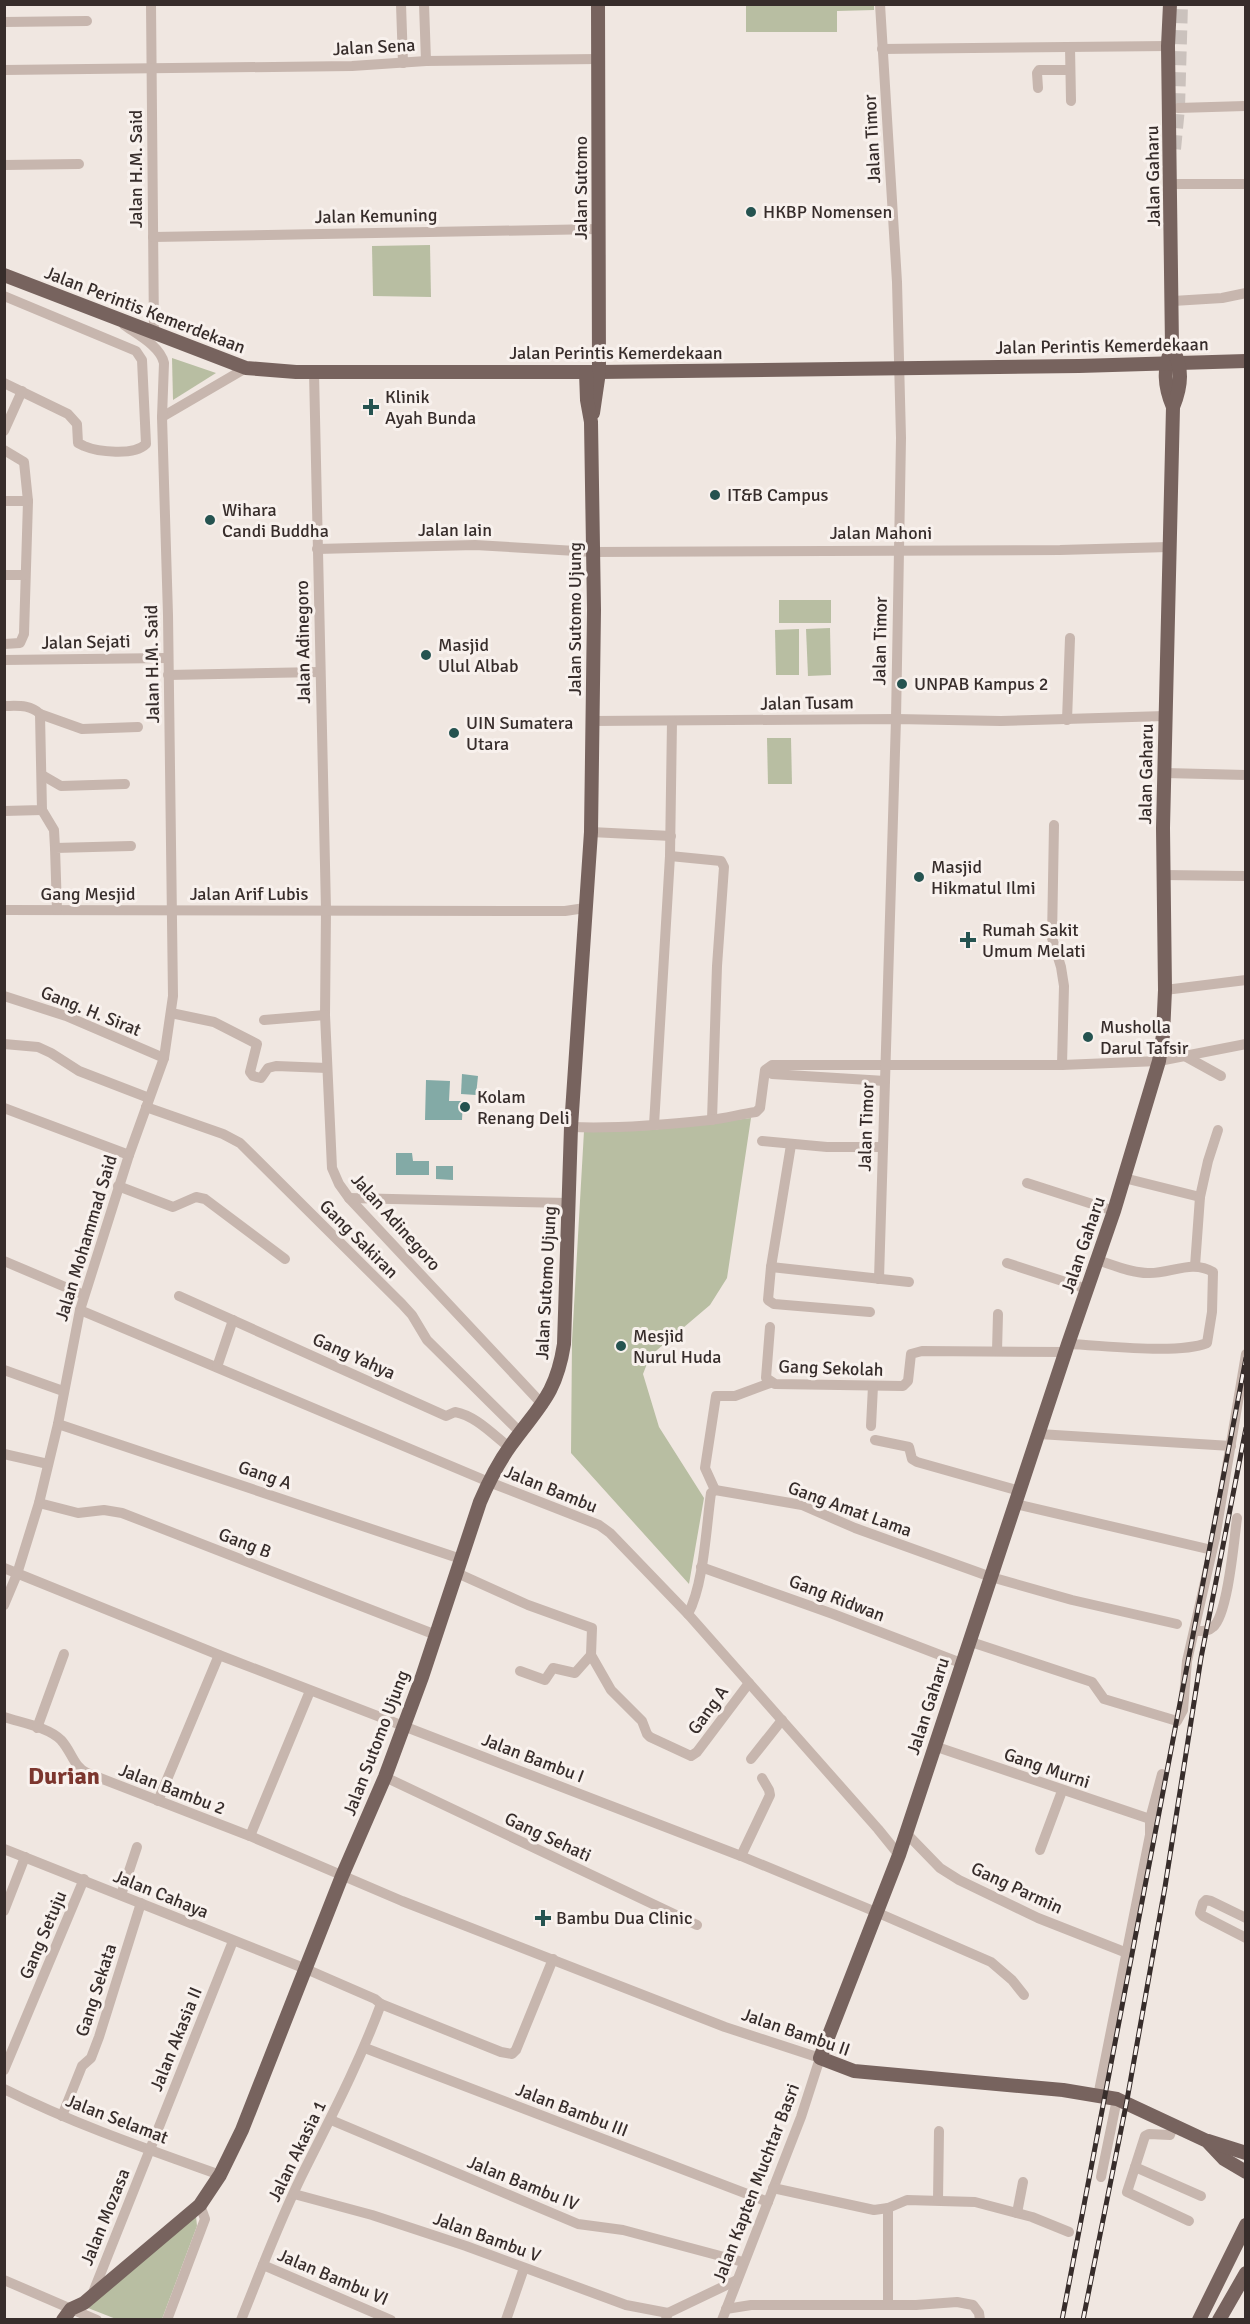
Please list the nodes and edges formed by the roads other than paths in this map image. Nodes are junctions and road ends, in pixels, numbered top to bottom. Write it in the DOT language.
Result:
graph roads {
  1 [pos="151,4"];
  2 [pos="400,4"];
  3 [pos="424,4"];
  4 [pos="598,4"];
  5 [pos="880,4"];
  6 [pos="1170,4"];
  7 [pos="87,21"];
  8 [pos="4,22"];
  9 [pos="1168,46"];
  10 [pos="1070,47"];
  11 [pos="882,49"];
  12 [pos="597,59"];
  13 [pos="426,61"];
  14 [pos="403,63"];
  15 [pos="152,67"];
  16 [pos="4,70"];
  17 [pos="1070,70"];
  18 [pos="1038,88"];
  19 [pos="1071,101"];
  20 [pos="1245,106"];
  21 [pos="1178,108"];
  22 [pos="79,164"];
  23 [pos="4,165"];
  24 [pos="1170,184"];
  25 [pos="1245,184"];
  26 [pos="599,230"];
  27 [pos="153,237"];
  28 [pos="4,275"];
  29 [pos="1245,293"];
  30 [pos="4,296"];
  31 [pos="1173,301"];
  32 [pos="116,319"];
  33 [pos="154,333"];
  34 [pos="1172,347"];
  35 [pos="1245,360"];
  36 [pos="1165,363"];
  37 [pos="1180,363"];
  38 [pos="246,368"];
  39 [pos="314,372"];
  40 [pos="593,372"];
  41 [pos="901,375"];
  42 [pos="4,383"];
  43 [pos="22,391"];
  44 [pos="1173,407"];
  45 [pos="162,417"];
  46 [pos="4,431"];
  47 [pos="4,450"];
  48 [pos="4,501"];
  49 [pos="28,501"];
  50 [pos="1169,547"];
  51 [pos="317,549"];
  52 [pos="900,550"];
  53 [pos="593,552"];
  54 [pos="4,575"];
  55 [pos="25,575"];
  56 [pos="1070,638"];
  57 [pos="4,644"];
  58 [pos="167,658"];
  59 [pos="4,660"];
  60 [pos="320,672"];
  61 [pos="168,675"];
  62 [pos="4,706"];
  63 [pos="40,714"];
  64 [pos="1165,716"];
  65 [pos="896,719"];
  66 [pos="1067,720"];
  67 [pos="593,721"];
  68 [pos="672,721"];
  69 [pos="138,728"];
  70 [pos="1165,773"];
  71 [pos="42,775"];
  72 [pos="1245,775"];
  73 [pos="125,784"];
  74 [pos="42,810"];
  75 [pos="4,811"];
  76 [pos="1054,825"];
  77 [pos="591,832"];
  78 [pos="671,836"];
  79 [pos="131,846"];
  80 [pos="55,848"];
  81 [pos="670,856"];
  82 [pos="1163,875"];
  83 [pos="1245,876"];
  84 [pos="585,908"];
  85 [pos="4,910"];
  86 [pos="57,910"];
  87 [pos="326,910"];
  88 [pos="171,911"];
  89 [pos="1245,980"];
  90 [pos="1165,990"];
  91 [pos="4,996"];
  92 [pos="171,1013"];
  93 [pos="325,1015"];
  94 [pos="264,1020"];
  95 [pos="4,1044"];
  96 [pos="1245,1044"];
  97 [pos="1183,1055"];
  98 [pos="164,1058"];
  99 [pos="1159,1061"];
  100 [pos="886,1065"];
  101 [pos="1062,1065"];
  102 [pos="327,1068"];
  103 [pos="772,1074"];
  104 [pos="1221,1076"];
  105 [pos="885,1081"];
  106 [pos="147,1103"];
  107 [pos="4,1108"];
  108 [pos="712,1120"];
  109 [pos="654,1125"];
  110 [pos="571,1127"];
  111 [pos="1218,1130"];
  112 [pos="762,1141"];
  113 [pos="791,1145"];
  114 [pos="881,1147"];
  115 [pos="129,1155"];
  116 [pos="1124,1178"];
  117 [pos="1027,1183"];
  118 [pos="118,1186"];
  119 [pos="1200,1197"];
  120 [pos="349,1198"];
  121 [pos="568,1203"];
  122 [pos="1114,1211"];
  123 [pos="285,1259"];
  124 [pos="1097,1260"];
  125 [pos="4,1261"];
  126 [pos="1007,1263"];
  127 [pos="1195,1266"];
  128 [pos="771,1267"];
  129 [pos="879,1279"];
  130 [pos="909,1282"];
  131 [pos="1087,1289"];
  132 [pos="84,1295"];
  133 [pos="179,1296"];
  134 [pos="80,1310"];
  135 [pos="870,1312"];
  136 [pos="998,1314"];
  137 [pos="233,1320"];
  138 [pos="770,1327"];
  139 [pos="1066,1348"];
  140 [pos="997,1351"];
  141 [pos="1245,1354"];
  142 [pos="217,1367"];
  143 [pos="4,1370"];
  144 [pos="770,1383"];
  145 [pos="873,1386"];
  146 [pos="63,1391"];
  147 [pos="543,1405"];
  148 [pos="58,1424"];
  149 [pos="871,1426"];
  150 [pos="520,1432"];
  151 [pos="1039,1434"];
  152 [pos="875,1440"];
  153 [pos="1231,1446"];
  154 [pos="509,1447"];
  155 [pos="4,1454"];
  156 [pos="48,1464"];
  157 [pos="489,1482"];
  158 [pos="715,1490"];
  159 [pos="1018,1497"];
  160 [pos="39,1503"];
  161 [pos="1237,1518"];
  162 [pos="1212,1550"];
  163 [pos="461,1559"];
  164 [pos="701,1567"];
  165 [pos="4,1568"];
  166 [pos="457,1573"];
  167 [pos="17,1574"];
  168 [pos="991,1577"];
  169 [pos="4,1605"];
  170 [pos="689,1612"];
  171 [pos="1177,1624"];
  172 [pos="1195,1631"];
  173 [pos="436,1635"];
  174 [pos="969,1641"];
  175 [pos="64,1654"];
  176 [pos="219,1655"];
  177 [pos="591,1655"];
  178 [pos="962,1663"];
  179 [pos="520,1671"];
  180 [pos="749,1683"];
  181 [pos="310,1691"];
  182 [pos="4,1717"];
  183 [pos="782,1720"];
  184 [pos="404,1726"];
  185 [pos="37,1728"];
  186 [pos="934,1746"];
  187 [pos="752,1759"];
  188 [pos="1162,1774"];
  189 [pos="385,1778"];
  190 [pos="762,1779"];
  191 [pos="1062,1791"];
  192 [pos="158,1801"];
  193 [pos="1150,1819"];
  194 [pos="906,1833"];
  195 [pos="250,1836"];
  196 [pos="137,1847"];
  197 [pos="4,1848"];
  198 [pos="1040,1850"];
  199 [pos="900,1851"];
  200 [pos="741,1856"];
  201 [pos="25,1857"];
  202 [pos="342,1876"];
  203 [pos="84,1880"];
  204 [pos="121,1895"];
  205 [pos="141,1903"];
  206 [pos="4,1911"];
  207 [pos="876,1912"];
  208 [pos="1245,1918"];
  209 [pos="697,1925"];
  210 [pos="1245,1938"];
  211 [pos="233,1941"];
  212 [pos="1127,1953"];
  213 [pos="553,1959"];
  214 [pos="306,1969"];
  215 [pos="1024,1995"];
  216 [pos="378,2001"];
  217 [pos="364,2048"];
  218 [pos="820,2058"];
  219 [pos="4,2070"];
  220 [pos="4,2089"];
  221 [pos="1098,2096"];
  222 [pos="1117,2099"];
  223 [pos="62,2116"];
  224 [pos="331,2120"];
  225 [pos="1174,2125"];
  226 [pos="939,2131"];
  227 [pos="1207,2141"];
  228 [pos="150,2150"];
  229 [pos="1245,2154"];
  230 [pos="1135,2167"];
  231 [pos="1245,2172"];
  232 [pos="220,2175"];
  233 [pos="1101,2177"];
  234 [pos="1023,2182"];
  235 [pos="773,2188"];
  236 [pos="294,2194"];
  237 [pos="1201,2196"];
  238 [pos="938,2200"];
  239 [pos="768,2202"];
  240 [pos="200,2205"];
  241 [pos="888,2208"];
  242 [pos="1017,2212"];
  243 [pos="1189,2221"];
  244 [pos="1245,2225"];
  245 [pos="1069,2232"];
  246 [pos="743,2262"];
  247 [pos="263,2265"];
  248 [pos="524,2268"];
  249 [pos="1245,2273"];
  250 [pos="4,2280"];
  251 [pos="737,2280"];
  252 [pos="888,2304"];
  253 [pos="78,2310"];
  254 [pos="724,2314"];
  255 [pos="667,2316"];
  256 [pos="97,2319"];
  257 [pos="167,2319"];
  258 [pos="241,2319"];
  259 [pos="391,2319"];
  260 [pos="506,2319"];
  261 [pos="980,2319"];
  262 [pos="1199,2319"];
  263 [pos="1219,2319"];
  1 -- 15 [label="street, Jalan H.M. Said"];
  2 -- 14 [label="street"];
  3 -- 13 [label="street"];
  4 -- 12 [label="main road, Jalan Sutomo"];
  5 -- 11 [label="street, Jalan Timor"];
  6 -- 9 [label="main road, Jalan Gaharu"];
  7 -- 8 [label="street"];
  9 -- 10 [label="street"];
  9 -- 24 [label="main road, Jalan Gaharu"];
  10 -- 11 [label="street"];
  10 -- 17 [label="street"];
  11 -- 41 [label="street, Jalan Timor"];
  12 -- 13 [label="street, Jalan Sena"];
  12 -- 26 [label="main road, Jalan Sutomo"];
  13 -- 14 [label="street, Jalan Sena"];
  14 -- 15 [label="street, Jalan Sena"];
  15 -- 16 [label="street, Jalan Sena"];
  15 -- 27 [label="street, Jalan H.M. Said"];
  17 -- 18 [label="street"];
  17 -- 19 [label="street"];
  20 -- 21 [label="street"];
  22 -- 23 [label="street"];
  24 -- 25 [label="street"];
  24 -- 31 [label="main road, Jalan Gaharu"];
  26 -- 27 [label="street, Jalan Kemuning"];
  26 -- 40 [label="main road, Jalan Sutomo"];
  27 -- 33 [label="street, Jalan H.M. Said"];
  28 -- 32 [label="main road, Jalan Perintis Kemerdekaan"];
  29 -- 31 [label="street"];
  30 -- 43 [label="street"];
  31 -- 34 [label="main road, Jalan Gaharu"];
  32 -- 33 [label="main road, Jalan Perintis Kemerdekaan"];
  32 -- 45 [label="street, Jalan H.M. Said"];
  33 -- 38 [label="main road, Jalan Perintis Kemerdekaan"];
  34 -- 36 [label="main road, Jalan Gaharu"];
  34 -- 37 [label="main road, Jalan Gaharu"];
  35 -- 37 [label="main road, Jalan Perintis Kemerdekaan"];
  36 -- 37 [label="main road, Jalan Perintis Kemerdekaan"];
  36 -- 41 [label="main road, Jalan Perintis Kemerdekaan"];
  36 -- 44 [label="main road, Jalan Gaharu"];
  37 -- 44 [label="main road, Jalan Gaharu"];
  38 -- 39 [label="main road, Jalan Perintis Kemerdekaan"];
  38 -- 45 [label="street"];
  39 -- 40 [label="main road, Jalan Perintis Kemerdekaan"];
  39 -- 51 [label="street, Jalan Adinegoro"];
  40 -- 41 [label="main road, Jalan Perintis Kemerdekaan"];
  40 -- 53 [label="main road, Jalan Sutomo Ujung"];
  41 -- 52 [label="street, Jalan Timor"];
  42 -- 43 [label="street"];
  43 -- 46 [label="street"];
  44 -- 50 [label="main road, Jalan Gaharu"];
  45 -- 58 [label="street, Jalan H.M. Said"];
  47 -- 49 [label="street"];
  48 -- 49 [label="street"];
  49 -- 55 [label="street"];
  50 -- 52 [label="street, Jalan Mahoni"];
  50 -- 64 [label="main road, Jalan Gaharu"];
  51 -- 53 [label="street, Jalan Iain"];
  51 -- 60 [label="street, Jalan Adinegoro"];
  52 -- 53 [label="street, Jalan Mahoni"];
  52 -- 65 [label="street, Jalan Timor"];
  53 -- 67 [label="main road, Jalan Sutomo Ujung"];
  54 -- 55 [label="street"];
  55 -- 57 [label="street"];
  56 -- 66 [label="street"];
  58 -- 59 [label="street, Jalan Sejati"];
  58 -- 61 [label="street, Jalan H.M. Said"];
  60 -- 61 [label="street"];
  60 -- 87 [label="street, Jalan Adinegoro"];
  61 -- 88 [label="street, Jalan H.M. Said"];
  62 -- 63 [label="street"];
  63 -- 69 [label="street"];
  63 -- 71 [label="street"];
  64 -- 66 [label="street, Jalan Tusam"];
  64 -- 70 [label="main road, Jalan Gaharu"];
  65 -- 66 [label="street, Jalan Tusam"];
  65 -- 68 [label="street, Jalan Tusam"];
  65 -- 100 [label="street, Jalan Timor"];
  67 -- 68 [label="street, Jalan Tusam"];
  67 -- 77 [label="main road, Jalan Sutomo Ujung"];
  68 -- 78 [label="street"];
  70 -- 72 [label="street"];
  70 -- 82 [label="main road, Jalan Gaharu"];
  71 -- 73 [label="street"];
  71 -- 74 [label="street"];
  74 -- 75 [label="street"];
  74 -- 80 [label="street"];
  76 -- 101 [label="street"];
  77 -- 78 [label="street"];
  77 -- 84 [label="main road, Jalan Sutomo Ujung"];
  78 -- 81 [label="street"];
  79 -- 80 [label="street"];
  80 -- 86 [label="street"];
  81 -- 108 [label="street"];
  81 -- 109 [label="street"];
  82 -- 83 [label="street"];
  82 -- 90 [label="main road, Jalan Gaharu"];
  84 -- 87 [label="street"];
  84 -- 110 [label="main road, Jalan Sutomo Ujung"];
  85 -- 86 [label="street, Gang Mesjid"];
  86 -- 88 [label="street, Gang Mesjid"];
  87 -- 88 [label="street, Jalan Arif Lubis"];
  87 -- 93 [label="street, Jalan Adinegoro"];
  88 -- 92 [label="street, Jalan Mohammad Said"];
  89 -- 90 [label="street"];
  90 -- 99 [label="main road, Jalan Gaharu"];
  91 -- 98 [label="street, Gang. H. Sirat"];
  92 -- 98 [label="street, Jalan Mohammad Said"];
  92 -- 102 [label="street"];
  93 -- 94 [label="street"];
  93 -- 102 [label="street, Jalan Adinegoro"];
  95 -- 106 [label="street, Gang Sakiran"];
  96 -- 97 [label="street"];
  97 -- 99 [label="street"];
  97 -- 104 [label="street"];
  98 -- 106 [label="street, Jalan Mohammad Said"];
  99 -- 101 [label="street"];
  99 -- 116 [label="main road, Jalan Gaharu"];
  100 -- 101 [label="street"];
  100 -- 105 [label="street, Jalan Timor"];
  100 -- 108 [label="street"];
  102 -- 120 [label="street, Jalan Adinegoro"];
  103 -- 105 [label="street"];
  105 -- 114 [label="street, Jalan Timor"];
  106 -- 115 [label="street, Jalan Mohammad Said"];
  106 -- 150 [label="street, Gang Sakiran"];
  107 -- 115 [label="street"];
  108 -- 109 [label="street"];
  109 -- 110 [label="street"];
  110 -- 121 [label="main road, Jalan Sutomo Ujung"];
  111 -- 119 [label="street"];
  112 -- 113 [label="street"];
  113 -- 114 [label="street"];
  113 -- 128 [label="street"];
  114 -- 129 [label="street, Jalan Timor"];
  115 -- 118 [label="street, Jalan Mohammad Said"];
  116 -- 119 [label="street"];
  116 -- 122 [label="main road, Jalan Gaharu"];
  117 -- 122 [label="street"];
  118 -- 123 [label="street"];
  118 -- 132 [label="street, Jalan Mohammad Said"];
  119 -- 127 [label="street"];
  120 -- 121 [label="street"];
  120 -- 147 [label="street, Jalan Adinegoro"];
  121 -- 147 [label="main road, Jalan Sutomo Ujung"];
  122 -- 124 [label="main road, Jalan Gaharu"];
  124 -- 127 [label="street"];
  124 -- 131 [label="main road, Jalan Gaharu"];
  125 -- 132 [label="street"];
  126 -- 131 [label="street"];
  127 -- 139 [label="street, Gang Sekolah"];
  128 -- 129 [label="street"];
  128 -- 135 [label="street"];
  129 -- 130 [label="street"];
  131 -- 139 [label="main road, Jalan Gaharu"];
  132 -- 134 [label="street, Jalan Mohammad Said"];
  133 -- 137 [label="street, Gang Yahya"];
  134 -- 142 [label="street, Jalan Bambu"];
  134 -- 146 [label="street, Jalan Mohammad Said"];
  136 -- 140 [label="street"];
  137 -- 142 [label="street"];
  137 -- 154 [label="street, Gang Yahya"];
  138 -- 144 [label="street, Gang Sekolah"];
  139 -- 140 [label="street, Gang Sekolah"];
  139 -- 151 [label="main road, Jalan Gaharu"];
  140 -- 145 [label="street, Gang Sekolah"];
  141 -- 153 [label="street"];
  142 -- 157 [label="street, Jalan Bambu"];
  143 -- 146 [label="street"];
  144 -- 145 [label="street, Gang Sekolah"];
  144 -- 158 [label="street"];
  145 -- 149 [label="street"];
  146 -- 148 [label="street, Jalan Mohammad Said"];
  147 -- 150 [label="main road, Jalan Sutomo Ujung"];
  148 -- 156 [label="street, Jalan Mohammad Said"];
  148 -- 163 [label="street, Gang A"];
  150 -- 154 [label="main road, Jalan Sutomo Ujung"];
  151 -- 153 [label="street"];
  151 -- 159 [label="main road, Jalan Gaharu"];
  152 -- 159 [label="street"];
  153 -- 162 [label="street"];
  154 -- 157 [label="main road, Jalan Sutomo Ujung"];
  155 -- 156 [label="street"];
  156 -- 160 [label="street, Jalan Mohammad Said"];
  157 -- 163 [label="main road, Jalan Sutomo Ujung"];
  157 -- 170 [label="street, Jalan Bambu"];
  158 -- 164 [label="street"];
  158 -- 168 [label="street, Gang Amat Lama"];
  159 -- 162 [label="street"];
  159 -- 168 [label="main road, Jalan Gaharu"];
  160 -- 167 [label="street, Jalan Mohammad Said"];
  160 -- 173 [label="street, Gang B"];
  161 -- 172 [label="street"];
  162 -- 172 [label="street"];
  163 -- 166 [label="main road, Jalan Sutomo Ujung"];
  164 -- 170 [label="street"];
  164 -- 178 [label="street, Gang Ridwan"];
  165 -- 167 [label="street, Jalan Bambu I"];
  166 -- 173 [label="main road, Jalan Sutomo Ujung"];
  166 -- 177 [label="street, Gang A"];
  167 -- 169 [label="street, Jalan Mohammad Said"];
  167 -- 176 [label="street, Jalan Bambu I"];
  168 -- 171 [label="street, Gang Amat Lama"];
  168 -- 174 [label="main road, Jalan Gaharu"];
  170 -- 180 [label="street, Jalan Bambu"];
  172 -- 174 [label="street"];
  173 -- 184 [label="main road, Jalan Sutomo Ujung"];
  174 -- 178 [label="main road, Jalan Gaharu"];
  175 -- 185 [label="street"];
  176 -- 181 [label="street, Jalan Bambu I"];
  176 -- 192 [label="street"];
  177 -- 179 [label="street"];
  177 -- 180 [label="street, Gang A"];
  178 -- 186 [label="main road, Jalan Gaharu"];
  180 -- 183 [label="street, Jalan Bambu"];
  181 -- 184 [label="street, Jalan Bambu I"];
  181 -- 195 [label="street"];
  182 -- 185 [label="street, Jalan Bambu 2"];
  183 -- 187 [label="street"];
  183 -- 199 [label="street, Jalan Bambu"];
  184 -- 189 [label="main road, Jalan Sutomo Ujung"];
  184 -- 200 [label="street, Jalan Bambu I"];
  185 -- 192 [label="street, Jalan Bambu 2"];
  186 -- 191 [label="street, Gang Murni"];
  186 -- 194 [label="main road, Jalan Gaharu"];
  188 -- 193 [label="street"];
  189 -- 202 [label="main road, Jalan Sutomo Ujung"];
  189 -- 209 [label="street, Gang Sehati"];
  190 -- 200 [label="street"];
  191 -- 193 [label="street, Gang Murni"];
  191 -- 198 [label="street"];
  192 -- 195 [label="street, Jalan Bambu 2"];
  193 -- 212 [label="street"];
  194 -- 199 [label="main road, Jalan Gaharu"];
  194 -- 212 [label="street, Gang Parmin"];
  195 -- 202 [label="street, Jalan Bambu 2"];
  196 -- 204 [label="street"];
  197 -- 201 [label="street, Jalan Cahaya"];
  199 -- 207 [label="main road, Jalan Gaharu"];
  200 -- 207 [label="street, Jalan Bambu I"];
  201 -- 203 [label="street, Jalan Cahaya"];
  201 -- 206 [label="street"];
  202 -- 213 [label="street, Jalan Bambu II"];
  202 -- 214 [label="main road, Jalan Sutomo Ujung"];
  203 -- 204 [label="street, Jalan Cahaya"];
  203 -- 219 [label="street, Gang Setuju"];
  204 -- 205 [label="street, Jalan Cahaya"];
  205 -- 211 [label="street, Jalan Cahaya"];
  205 -- 223 [label="street, Gang Sekata"];
  207 -- 215 [label="street, Jalan Bambu I"];
  207 -- 218 [label="main road, Jalan Gaharu"];
  208 -- 210 [label="street"];
  211 -- 214 [label="street, Jalan Cahaya"];
  211 -- 228 [label="street, Jalan Akasia II"];
  212 -- 221 [label="street"];
  213 -- 216 [label="street, Jalan Cahaya"];
  213 -- 218 [label="street, Jalan Bambu II"];
  214 -- 216 [label="street, Jalan Cahaya"];
  214 -- 232 [label="main road, Jalan Sutomo Ujung"];
  216 -- 217 [label="street, Jalan Akasia 1"];
  217 -- 224 [label="street, Jalan Akasia 1"];
  217 -- 239 [label="street, Jalan Bambu III"];
  218 -- 221 [label="main road, Jalan Bambu II"];
  218 -- 235 [label="street, Jalan Kapten Muchtar Basri"];
  220 -- 223 [label="street, Jalan Selamat"];
  221 -- 222 [label="main road, Jalan Bambu II"];
  222 -- 225 [label="main road, Jalan Bambu II"];
  222 -- 233 [label="street"];
  223 -- 228 [label="street, Jalan Selamat"];
  224 -- 236 [label="street, Jalan Akasia 1"];
  224 -- 246 [label="street, Jalan Bambu IV"];
  225 -- 227 [label="main road, Jalan Bambu II"];
  225 -- 230 [label="street"];
  226 -- 238 [label="street"];
  227 -- 229 [label="main road"];
  227 -- 231 [label="main road, Jalan Bambu II"];
  228 -- 232 [label="street, Jalan Selamat"];
  228 -- 253 [label="street, Jalan Mozasa"];
  230 -- 237 [label="street"];
  230 -- 243 [label="street"];
  232 -- 240 [label="main road, Jalan Sutomo Ujung"];
  234 -- 242 [label="street"];
  235 -- 239 [label="street, Jalan Kapten Muchtar Basri"];
  235 -- 241 [label="street"];
  236 -- 247 [label="street, Jalan Akasia 1"];
  236 -- 248 [label="street, Jalan Bambu V"];
  238 -- 241 [label="street"];
  238 -- 242 [label="street"];
  239 -- 246 [label="street, Jalan Kapten Muchtar Basri"];
  240 -- 253 [label="main road, Jalan Sutomo Ujung"];
  240 -- 257 [label="street"];
  241 -- 252 [label="street"];
  242 -- 245 [label="street"];
  244 -- 262 [label="main road"];
  246 -- 251 [label="street, Jalan Kapten Muchtar Basri"];
  247 -- 258 [label="street, Jalan Akasia 1"];
  247 -- 259 [label="street, Jalan Bambu VI"];
  248 -- 255 [label="street, Jalan Bambu V"];
  248 -- 260 [label="street"];
  249 -- 263 [label="main road"];
  250 -- 253 [label="street"];
  251 -- 254 [label="street, Jalan Kapten Muchtar Basri"];
  251 -- 255 [label="street"];
  252 -- 254 [label="street"];
  252 -- 261 [label="street"];
  253 -- 256 [label="street"];
}
